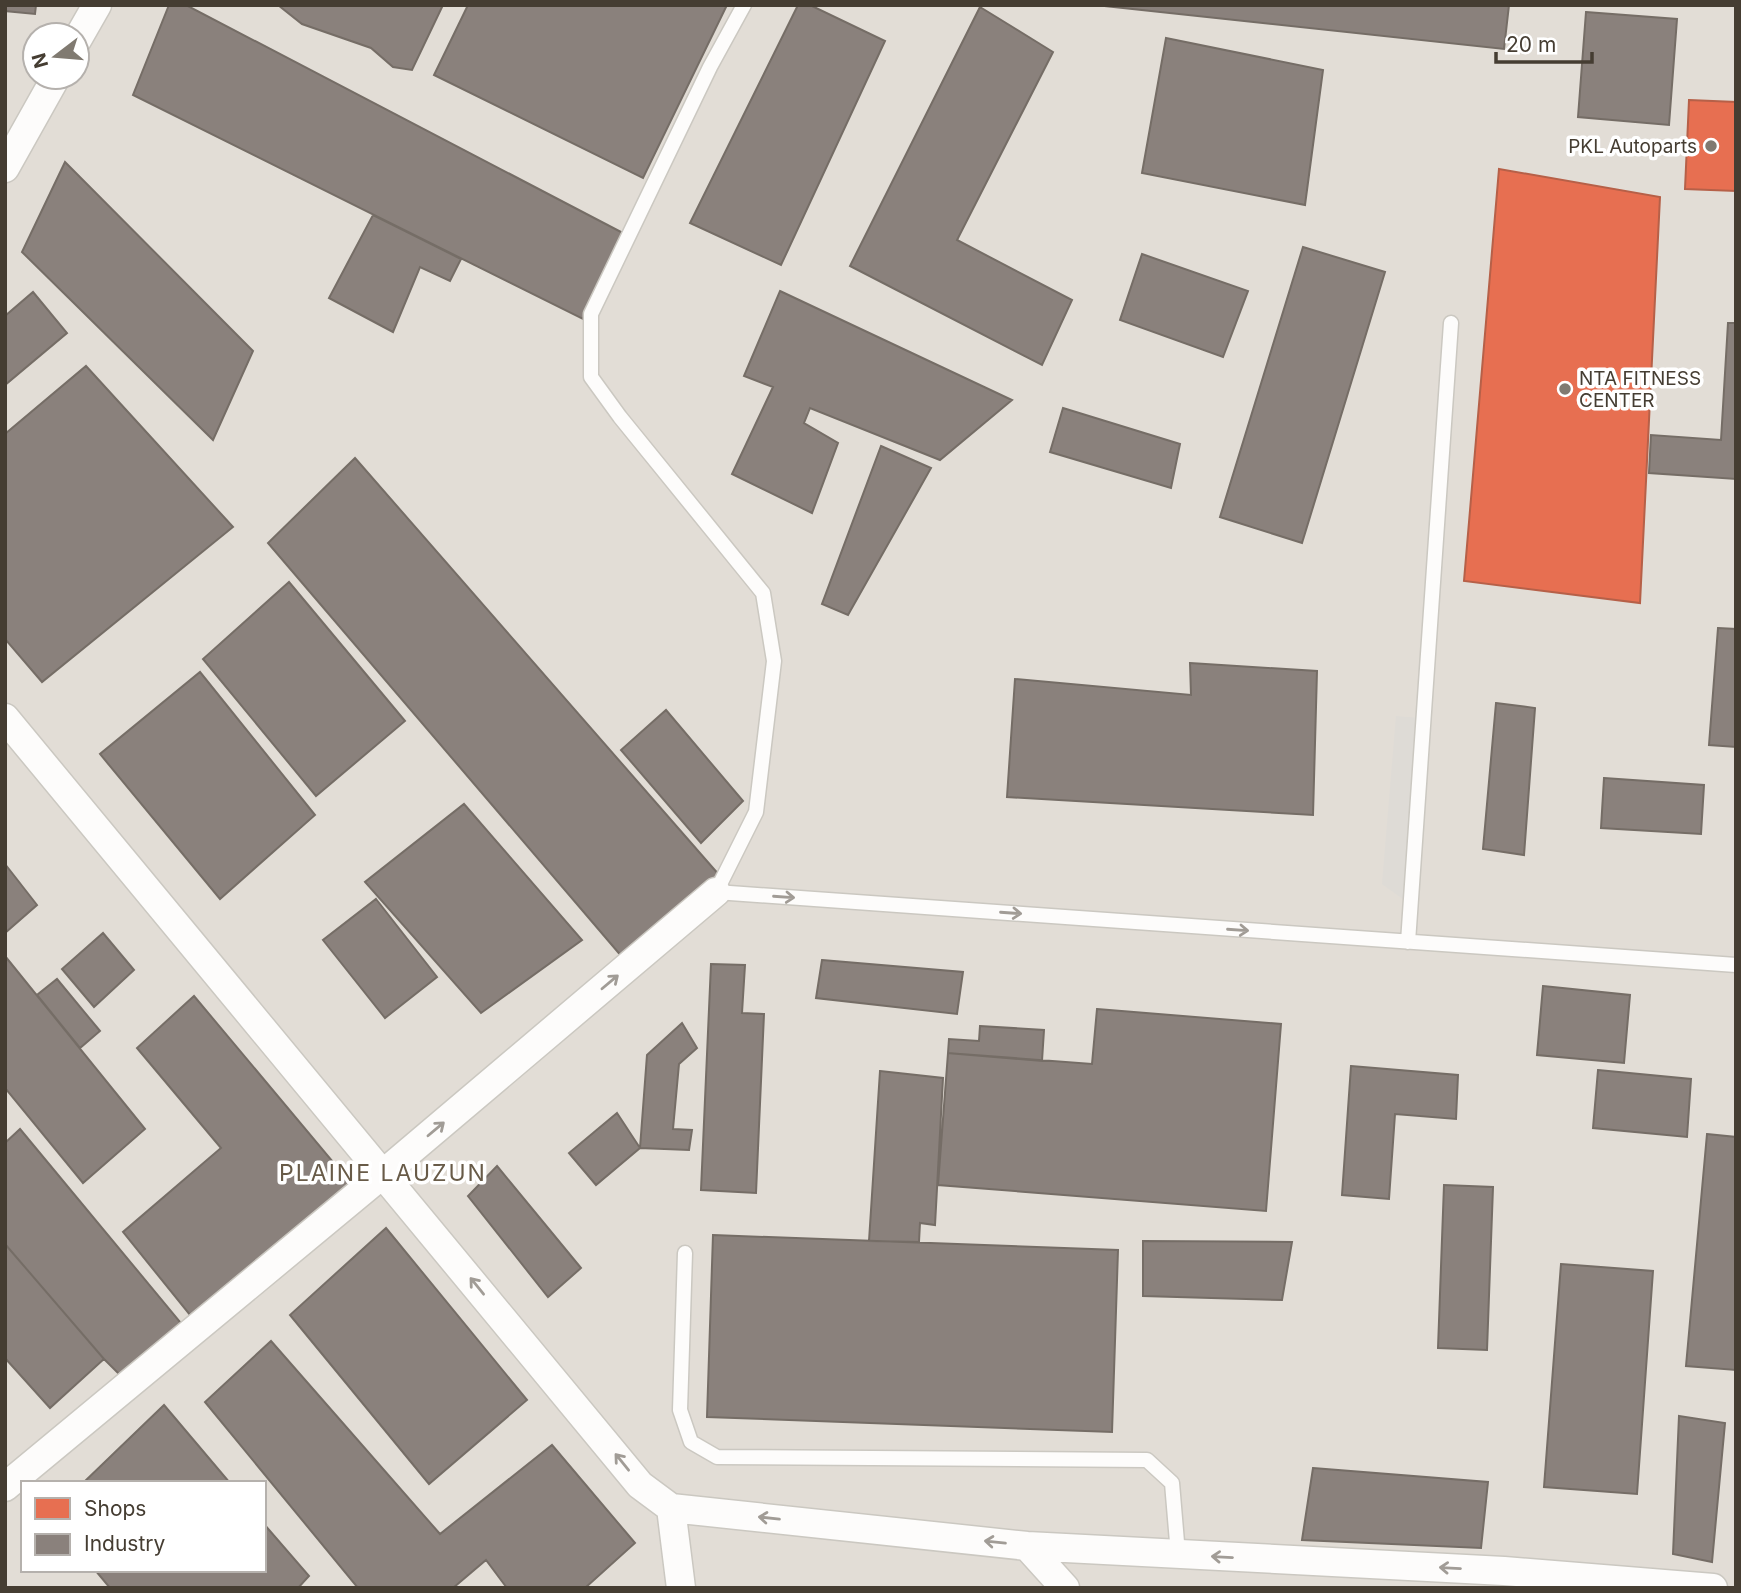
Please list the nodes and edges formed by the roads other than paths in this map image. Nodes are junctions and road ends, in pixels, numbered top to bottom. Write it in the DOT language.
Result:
graph roads {
  1 [pos="97,5"];
  2 [pos="744,5"];
  3 [pos="88,21"];
  4 [pos="48,91"];
  5 [pos="5,168"];
  6 [pos="1451,323"];
  7 [pos="5,718"];
  8 [pos="716,892"];
  9 [pos="1408,942"];
  10 [pos="1736,965"];
  11 [pos="384,1173"];
  12 [pos="685,1253"];
  13 [pos="5,1487"];
  14 [pos="671,1508"];
  15 [pos="1027,1546"];
  16 [pos="1178,1554"];
  17 [pos="1505,1580"];
  18 [pos="681,1588"];
  19 [pos="1065,1588"];
  20 [pos="1713,1588"];
  1 -- 3 [label="street"];
  2 -- 8 [label="lane"];
  4 -- 5 [label="street"];
  6 -- 9 [label="lane"];
  7 -- 11 [label="street"];
  8 -- 9 [label="lane, one-way"];
  11 -- 8 [label="street, one-way"];
  9 -- 10 [label="lane"];
  11 -- 13 [label="street"];
  14 -- 11 [label="street, one-way"];
  12 -- 16 [label="lane"];
  15 -- 14 [label="street, one-way"];
  14 -- 18 [label="street"];
  15 -- 16 [label="street"];
  15 -- 19 [label="street"];
  17 -- 16 [label="street, one-way"];
  17 -- 20 [label="street"];
}
